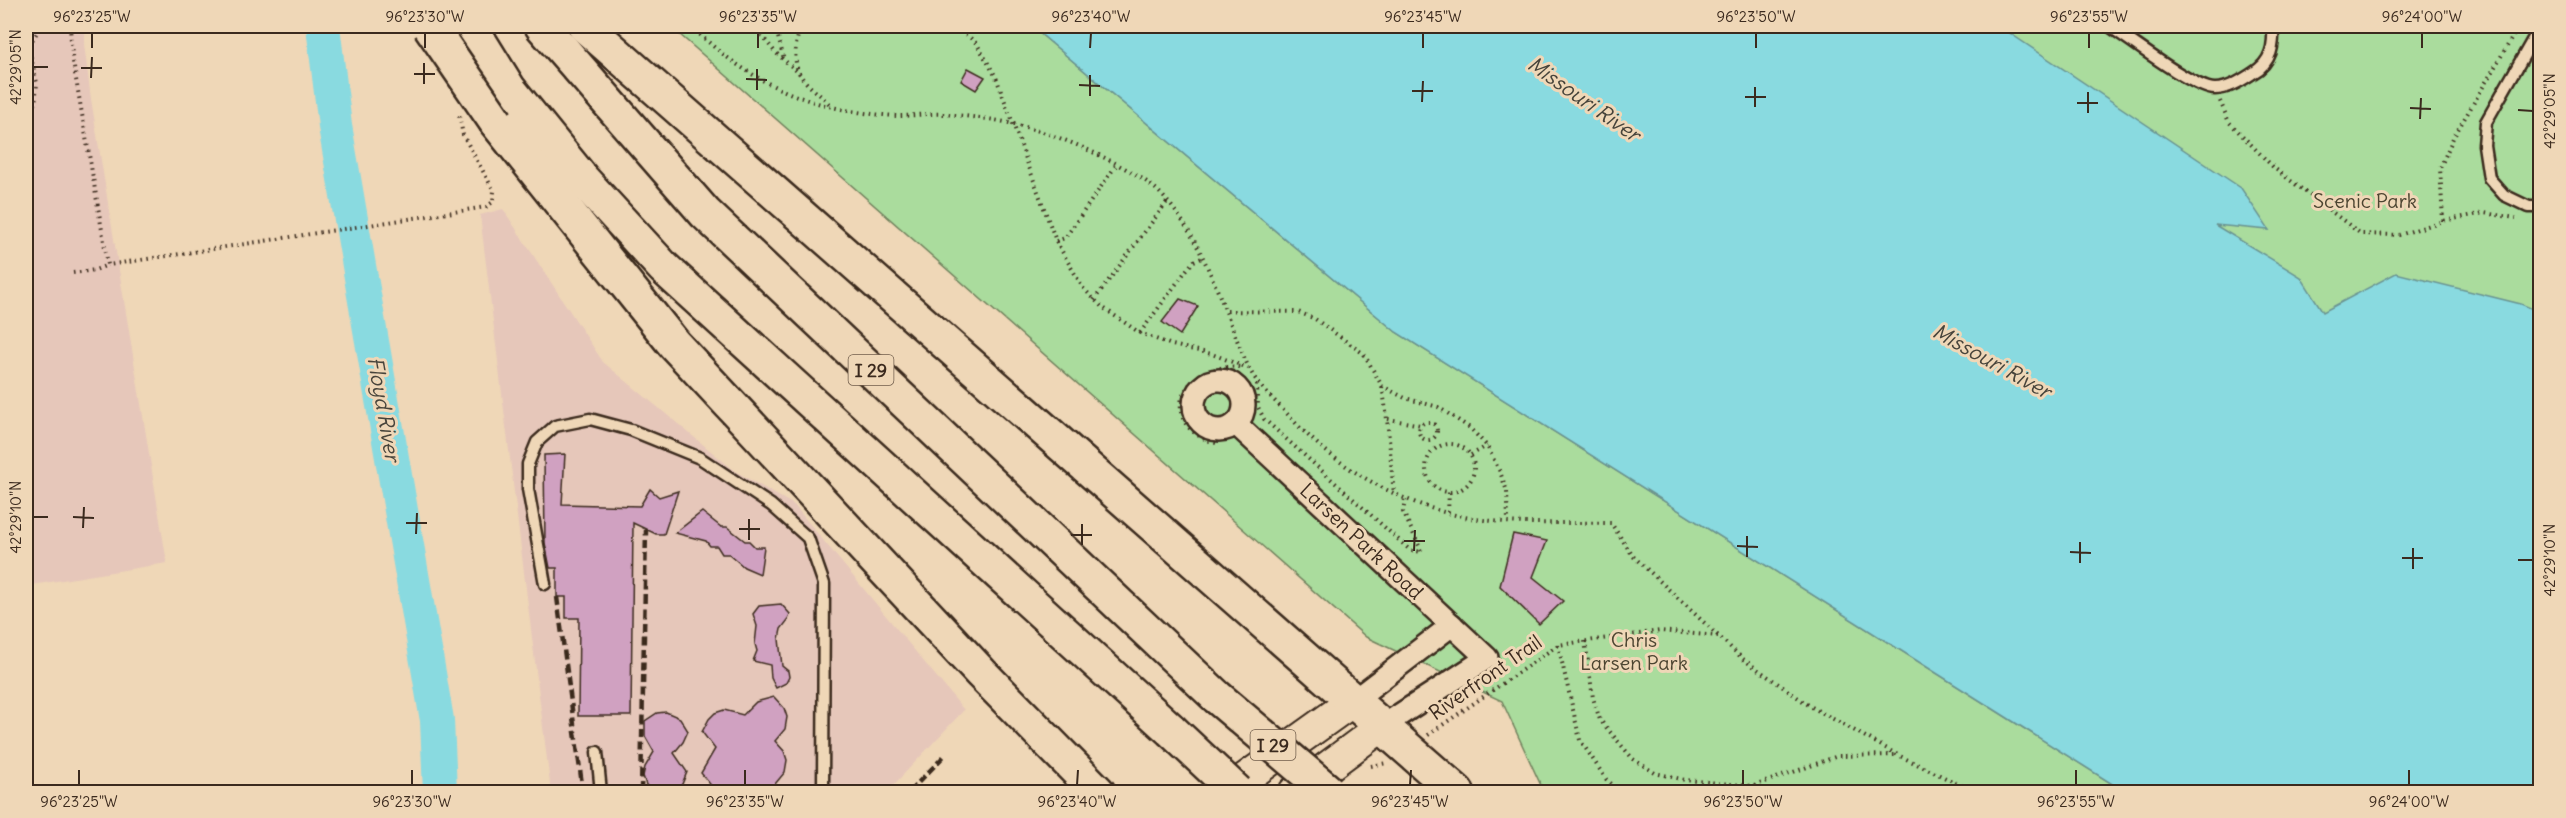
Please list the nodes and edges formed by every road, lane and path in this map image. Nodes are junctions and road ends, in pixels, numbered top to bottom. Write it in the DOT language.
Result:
graph roads {
  1 [pos="41,26"];
  2 [pos="70,26"];
  3 [pos="430,26"];
  4 [pos="470,26"];
  5 [pos="542,26"];
  6 [pos="585,26"];
  7 [pos="691,26"];
  8 [pos="754,26"];
  9 [pos="775,26"];
  10 [pos="802,26"];
  11 [pos="957,26"];
  12 [pos="2109,26"];
  13 [pos="2272,26"];
  14 [pos="2519,26"];
  15 [pos="2541,27"];
  16 [pos="27,47"];
  17 [pos="784,60"];
  18 [pos="800,74"];
  19 [pos="2215,89"];
  20 [pos="35,105"];
  21 [pos="831,106"];
  22 [pos="1016,125"];
  23 [pos="1117,164"];
  24 [pos="1167,202"];
  25 [pos="2541,207"];
  26 [pos="480,209"];
  27 [pos="2518,219"];
  28 [pos="2443,221"];
  29 [pos="1056,242"];
  30 [pos="1202,258"];
  31 [pos="108,265"];
  32 [pos="73,273"];
  33 [pos="1094,300"];
  34 [pos="1227,311"];
  35 [pos="1140,333"];
  36 [pos="1249,368"];
  37 [pos="1257,382"];
  38 [pos="1382,386"];
  39 [pos="1388,418"];
  40 [pos="1236,424"];
  41 [pos="1421,425"];
  42 [pos="1434,438"];
  43 [pos="1216,443"];
  44 [pos="1439,446"];
  45 [pos="1487,446"];
  46 [pos="1471,455"];
  47 [pos="1449,492"];
  48 [pos="1394,494"];
  49 [pos="1405,499"];
  50 [pos="1448,512"];
  51 [pos="1508,521"];
  52 [pos="545,584"];
  53 [pos="1452,625"];
  54 [pos="1718,636"];
  55 [pos="1585,641"];
  56 [pos="1558,645"];
  57 [pos="1353,700"];
  58 [pos="1381,727"];
  59 [pos="1406,750"];
  60 [pos="597,752"];
  61 [pos="1898,755"];
  62 [pos="1363,767"];
  63 [pos="1754,786"];
  64 [pos="601,792"];
  65 [pos="823,792"];
  66 [pos="1098,792"];
  67 [pos="1226,792"];
  68 [pos="1237,792"];
  69 [pos="1294,792"];
  70 [pos="1329,792"];
  71 [pos="1456,792"];
  72 [pos="1621,792"];
  73 [pos="1763,792"];
  74 [pos="1975,792"];
  1 -- 16 [label="path"];
  2 -- 31 [label="path"];
  3 -- 66 [label="main road, bridge"];
  4 -- 68 [label="main road, bridge"];
  5 -- 70 [label="main road, I 29, bridge"];
  6 -- 57 [label="main road"];
  7 -- 21 [label="path"];
  8 -- 17 [label="path"];
  9 -- 17 [label="path"];
  10 -- 18 [label="path"];
  11 -- 22 [label="path"];
  12 -- 19 [label="lane"];
  13 -- 19 [label="lane"];
  14 -- 28 [label="path"];
  15 -- 25 [label="lane"];
  16 -- 20 [label="path"];
  17 -- 18 [label="path"];
  18 -- 21 [label="path"];
  19 -- 28 [label="path"];
  21 -- 22 [label="path"];
  22 -- 23 [label="path"];
  22 -- 29 [label="path"];
  23 -- 24 [label="path"];
  23 -- 29 [label="path"];
  24 -- 30 [label="path"];
  24 -- 33 [label="path"];
  26 -- 31 [label="path"];
  27 -- 28 [label="path"];
  29 -- 33 [label="path"];
  30 -- 34 [label="path"];
  30 -- 35 [label="path"];
  31 -- 32 [label="path"];
  33 -- 35 [label="path"];
  34 -- 36 [label="path"];
  34 -- 38 [label="path"];
  35 -- 36 [label="path"];
  36 -- 37 [label="path"];
  36 -- 43 [label="path"];
  37 -- 48 [label="path"];
  37 -- 49 [label="path"];
  38 -- 39 [label="path"];
  38 -- 45 [label="path"];
  39 -- 41 [label="path"];
  39 -- 48 [label="path"];
  40 -- 53 [label="street, Larsen Park Road"];
  41 -- 42 [label="path"];
  41 -- 42 [label="path"];
  42 -- 44 [label="path"];
  44 -- 46 [label="path"];
  44 -- 47 [label="path"];
  45 -- 46 [label="path"];
  45 -- 51 [label="path"];
  46 -- 47 [label="path"];
  47 -- 50 [label="path"];
  48 -- 49 [label="path"];
  49 -- 50 [label="path"];
  50 -- 51 [label="path"];
  51 -- 54 [label="path"];
  52 -- 65 [label="lane"];
  53 -- 57 [label="street"];
  53 -- 58 [label="street, Larsen Park Road"];
  54 -- 55 [label="path, Riverfront Trail"];
  54 -- 61 [label="path"];
  55 -- 56 [label="path, Riverfront Trail"];
  55 -- 63 [label="path"];
  56 -- 59 [label="path, Riverfront Trail"];
  56 -- 72 [label="path"];
  57 -- 58 [label="main road"];
  57 -- 67 [label="main road"];
  58 -- 59 [label="main road"];
  58 -- 69 [label="main road"];
  59 -- 62 [label="path, Riverfront Trail"];
  59 -- 71 [label="main road"];
  60 -- 64 [label="lane"];
  61 -- 63 [label="path"];
  61 -- 74 [label="path"];
  63 -- 73 [label="path"];
}
